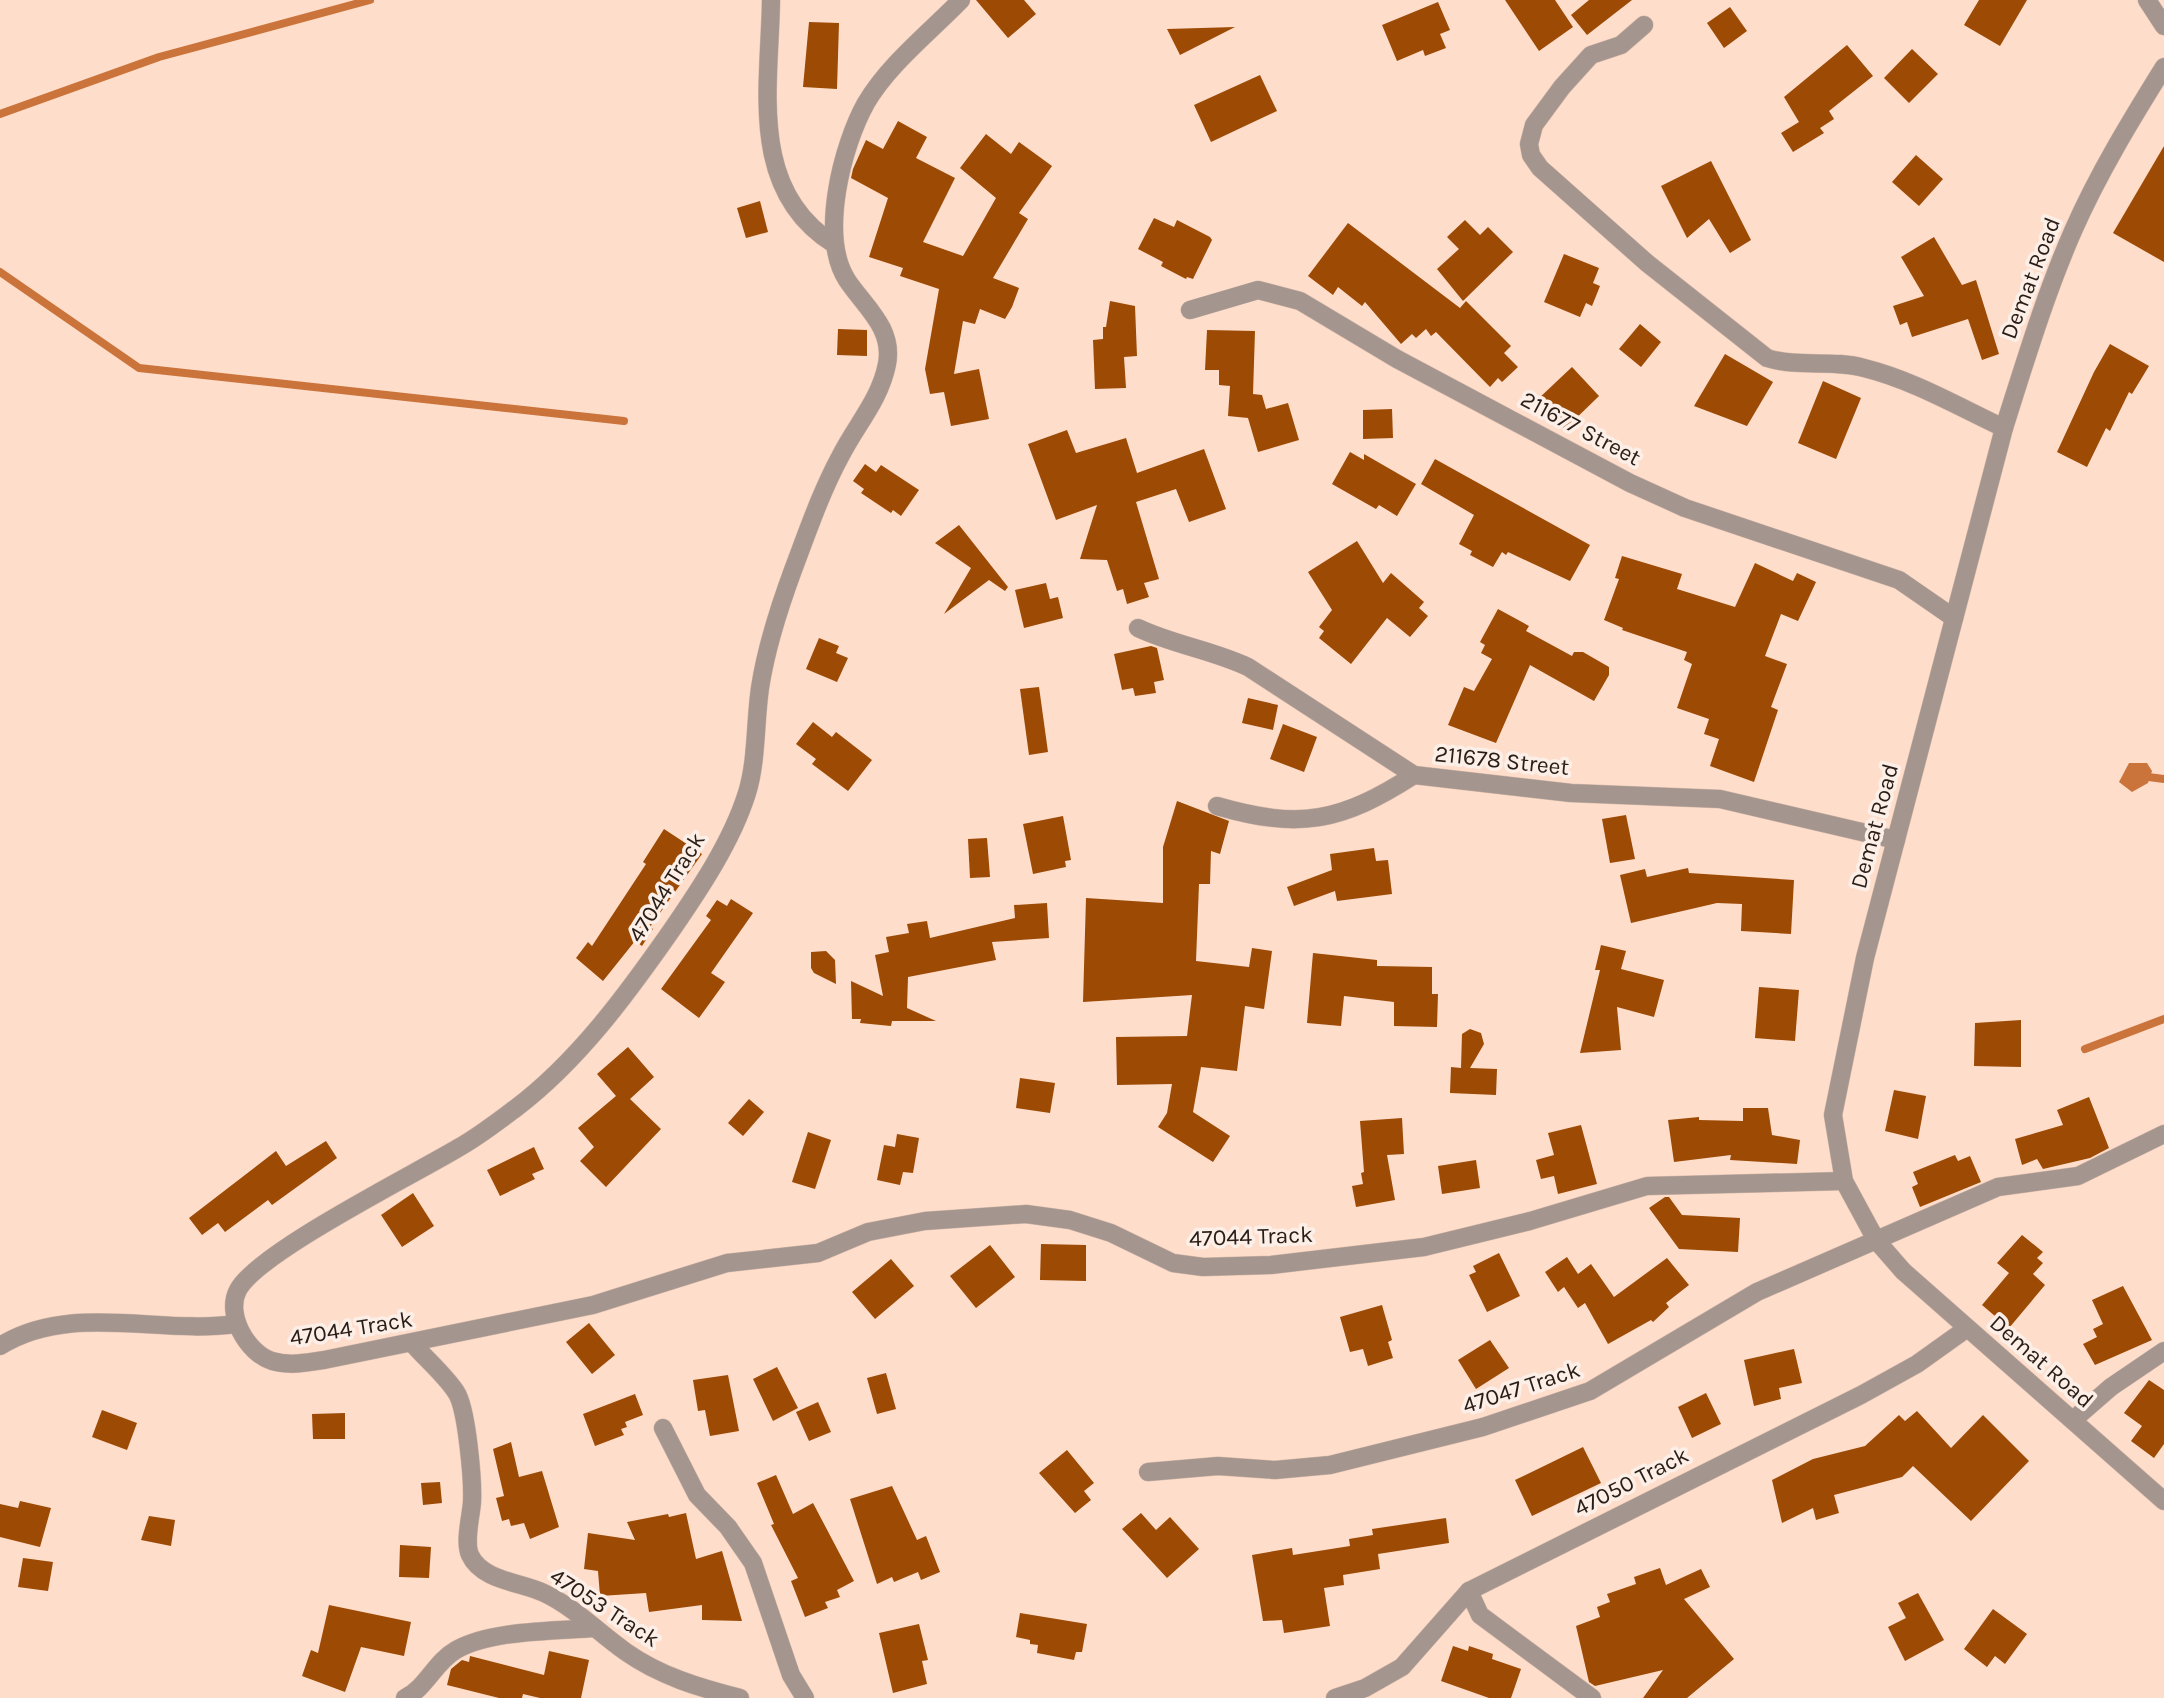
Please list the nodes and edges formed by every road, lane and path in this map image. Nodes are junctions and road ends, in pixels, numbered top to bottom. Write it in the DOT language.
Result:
graph roads {
  1 [pos="771,0"];
  2 [pos="961,0"];
  3 [pos="2147,0"];
  4 [pos="1644,25"];
  5 [pos="2164,26"];
  6 [pos="2164,67"];
  7 [pos="834,244"];
  8 [pos="1190,310"];
  9 [pos="2004,428"];
  10 [pos="1954,618"];
  11 [pos="1138,628"];
  12 [pos="1413,775"];
  13 [pos="1217,806"];
  14 [pos="1896,840"];
  15 [pos="2164,1134"];
  16 [pos="1844,1181"];
  17 [pos="1876,1240"];
  18 [pos="236,1324"];
  19 [pos="1966,1329"];
  20 [pos="413,1344"];
  21 [pos="0,1346"];
  22 [pos="2164,1351"];
  23 [pos="2073,1420"];
  24 [pos="663,1428"];
  25 [pos="1148,1472"];
  26 [pos="2164,1501"];
  27 [pos="1469,1591"];
  28 [pos="595,1628"];
  29 [pos="405,1698"];
  30 [pos="740,1698"];
  31 [pos="805,1698"];
  32 [pos="1335,1698"];
  33 [pos="1592,1698"];
  1 -- 7 [label="street"];
  2 -- 7 [label="street, 47044 Track"];
  3 -- 5 [label="street"];
  4 -- 9 [label="street"];
  6 -- 9 [label="street, Demat Road"];
  7 -- 18 [label="street, 47044 Track"];
  8 -- 10 [label="street, 211677 Street"];
  9 -- 10 [label="street, Demat Road"];
  10 -- 14 [label="street, Demat Road"];
  11 -- 12 [label="street, 211678 Street"];
  12 -- 13 [label="street"];
  12 -- 14 [label="street, 211678 Street"];
  14 -- 16 [label="street, Demat Road"];
  15 -- 17 [label="street, 47047 Track"];
  16 -- 17 [label="street, Demat Road"];
  16 -- 20 [label="street, 47044 Track"];
  17 -- 19 [label="street, Demat Road"];
  17 -- 25 [label="street, 47047 Track"];
  18 -- 20 [label="street, 47044 Track"];
  18 -- 21 [label="street"];
  19 -- 23 [label="street, Demat Road"];
  19 -- 27 [label="street, 47050 Track"];
  20 -- 28 [label="street, 47053 Track"];
  22 -- 23 [label="street"];
  23 -- 26 [label="street, Demat Road"];
  24 -- 31 [label="street"];
  27 -- 32 [label="street, 47050 Track"];
  27 -- 33 [label="street"];
  28 -- 29 [label="street"];
  28 -- 30 [label="street, 47053 Track"];
}
